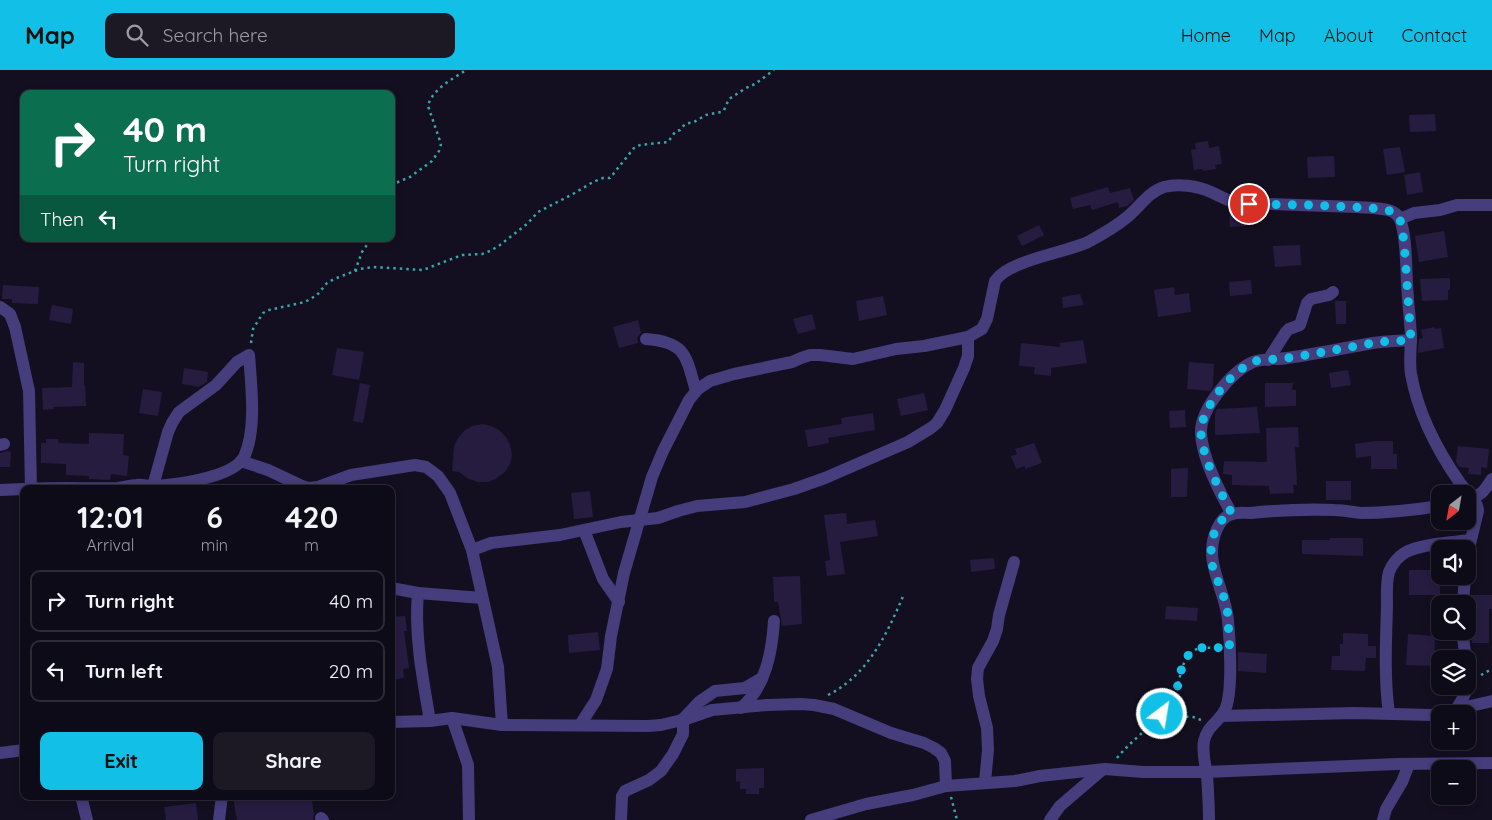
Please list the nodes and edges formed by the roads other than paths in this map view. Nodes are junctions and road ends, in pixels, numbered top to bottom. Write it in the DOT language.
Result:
graph roads {
  1 [pos="1492,205"];
  2 [pos="1400,219"];
  3 [pos="1332,292"];
  4 [pos="0,307"];
  5 [pos="968,337"];
  6 [pos="646,340"];
  7 [pos="1411,340"];
  8 [pos="1268,360"];
  9 [pos="696,391"];
  10 [pos="241,461"];
  11 [pos="1492,479"];
  12 [pos="31,485"];
  13 [pos="153,485"];
  14 [pos="160,485"];
  15 [pos="300,485"];
  16 [pos="321,485"];
  17 [pos="1461,485"];
  18 [pos="20,489"];
  19 [pos="0,490"];
  20 [pos="1476,497"];
  21 [pos="1431,507"];
  22 [pos="1232,514"];
  23 [pos="640,519"];
  24 [pos="584,530"];
  25 [pos="1431,546"];
  26 [pos="472,550"];
  27 [pos="1014,562"];
  28 [pos="395,589"];
  29 [pos="418,593"];
  30 [pos="482,598"];
  31 [pos="618,602"];
  32 [pos="774,620"];
  33 [pos="762,678"];
  34 [pos="1492,701"];
  35 [pos="1472,705"];
  36 [pos="741,708"];
  37 [pos="1389,713"];
  38 [pos="1431,715"];
  39 [pos="1221,716"];
  40 [pos="452,718"];
  41 [pos="683,719"];
  42 [pos="430,721"];
  43 [pos="395,722"];
  44 [pos="502,725"];
  45 [pos="580,725"];
  46 [pos="20,750"];
  47 [pos="0,753"];
  48 [pos="1492,763"];
  49 [pos="1409,764"];
  50 [pos="1106,770"];
  51 [pos="1206,772"];
  52 [pos="985,782"];
  53 [pos="946,786"];
  54 [pos="82,800"];
  55 [pos="222,800"];
  56 [pos="87,820"];
  57 [pos="219,820"];
  58 [pos="468,820"];
  59 [pos="620,820"];
  60 [pos="811,820"];
  61 [pos="1050,820"];
  62 [pos="1209,820"];
  63 [pos="1383,820"];
  1 -- 2 [label="street"];
  2 -- 5 [label="street"];
  2 -- 7 [label="street"];
  3 -- 8 [label="street"];
  4 -- 12 [label="street"];
  5 -- 9 [label="street"];
  5 -- 23 [label="street"];
  6 -- 9 [label="street"];
  7 -- 8 [label="street"];
  7 -- 17 [label="street"];
  8 -- 22 [label="street"];
  9 -- 23 [label="street"];
  10 -- 13 [label="street"];
  10 -- 14 [label="street"];
  10 -- 15 [label="street"];
  11 -- 20 [label="street"];
  16 -- 26 [label="street"];
  18 -- 19 [label="street"];
  21 -- 22 [label="street"];
  22 -- 39 [label="street"];
  23 -- 24 [label="street"];
  23 -- 31 [label="street"];
  24 -- 26 [label="street"];
  24 -- 31 [label="street"];
  25 -- 37 [label="street"];
  26 -- 30 [label="street"];
  27 -- 52 [label="street"];
  28 -- 29 [label="street"];
  29 -- 30 [label="street"];
  29 -- 42 [label="street"];
  30 -- 44 [label="street"];
  31 -- 45 [label="street"];
  32 -- 33 [label="street"];
  33 -- 36 [label="street"];
  33 -- 41 [label="street"];
  34 -- 35 [label="street"];
  36 -- 41 [label="street"];
  36 -- 53 [label="street"];
  37 -- 38 [label="street"];
  37 -- 39 [label="street"];
  39 -- 51 [label="street"];
  40 -- 42 [label="street"];
  40 -- 44 [label="street"];
  40 -- 58 [label="street"];
  41 -- 45 [label="street"];
  41 -- 59 [label="street"];
  42 -- 43 [label="street"];
  44 -- 45 [label="street"];
  46 -- 47 [label="street"];
  48 -- 49 [label="street"];
  49 -- 51 [label="street"];
  49 -- 63 [label="street"];
  50 -- 51 [label="street"];
  50 -- 52 [label="street"];
  50 -- 61 [label="street"];
  51 -- 62 [label="street"];
  52 -- 53 [label="street"];
  53 -- 60 [label="street"];
  54 -- 56 [label="street"];
  55 -- 57 [label="street"];
}
